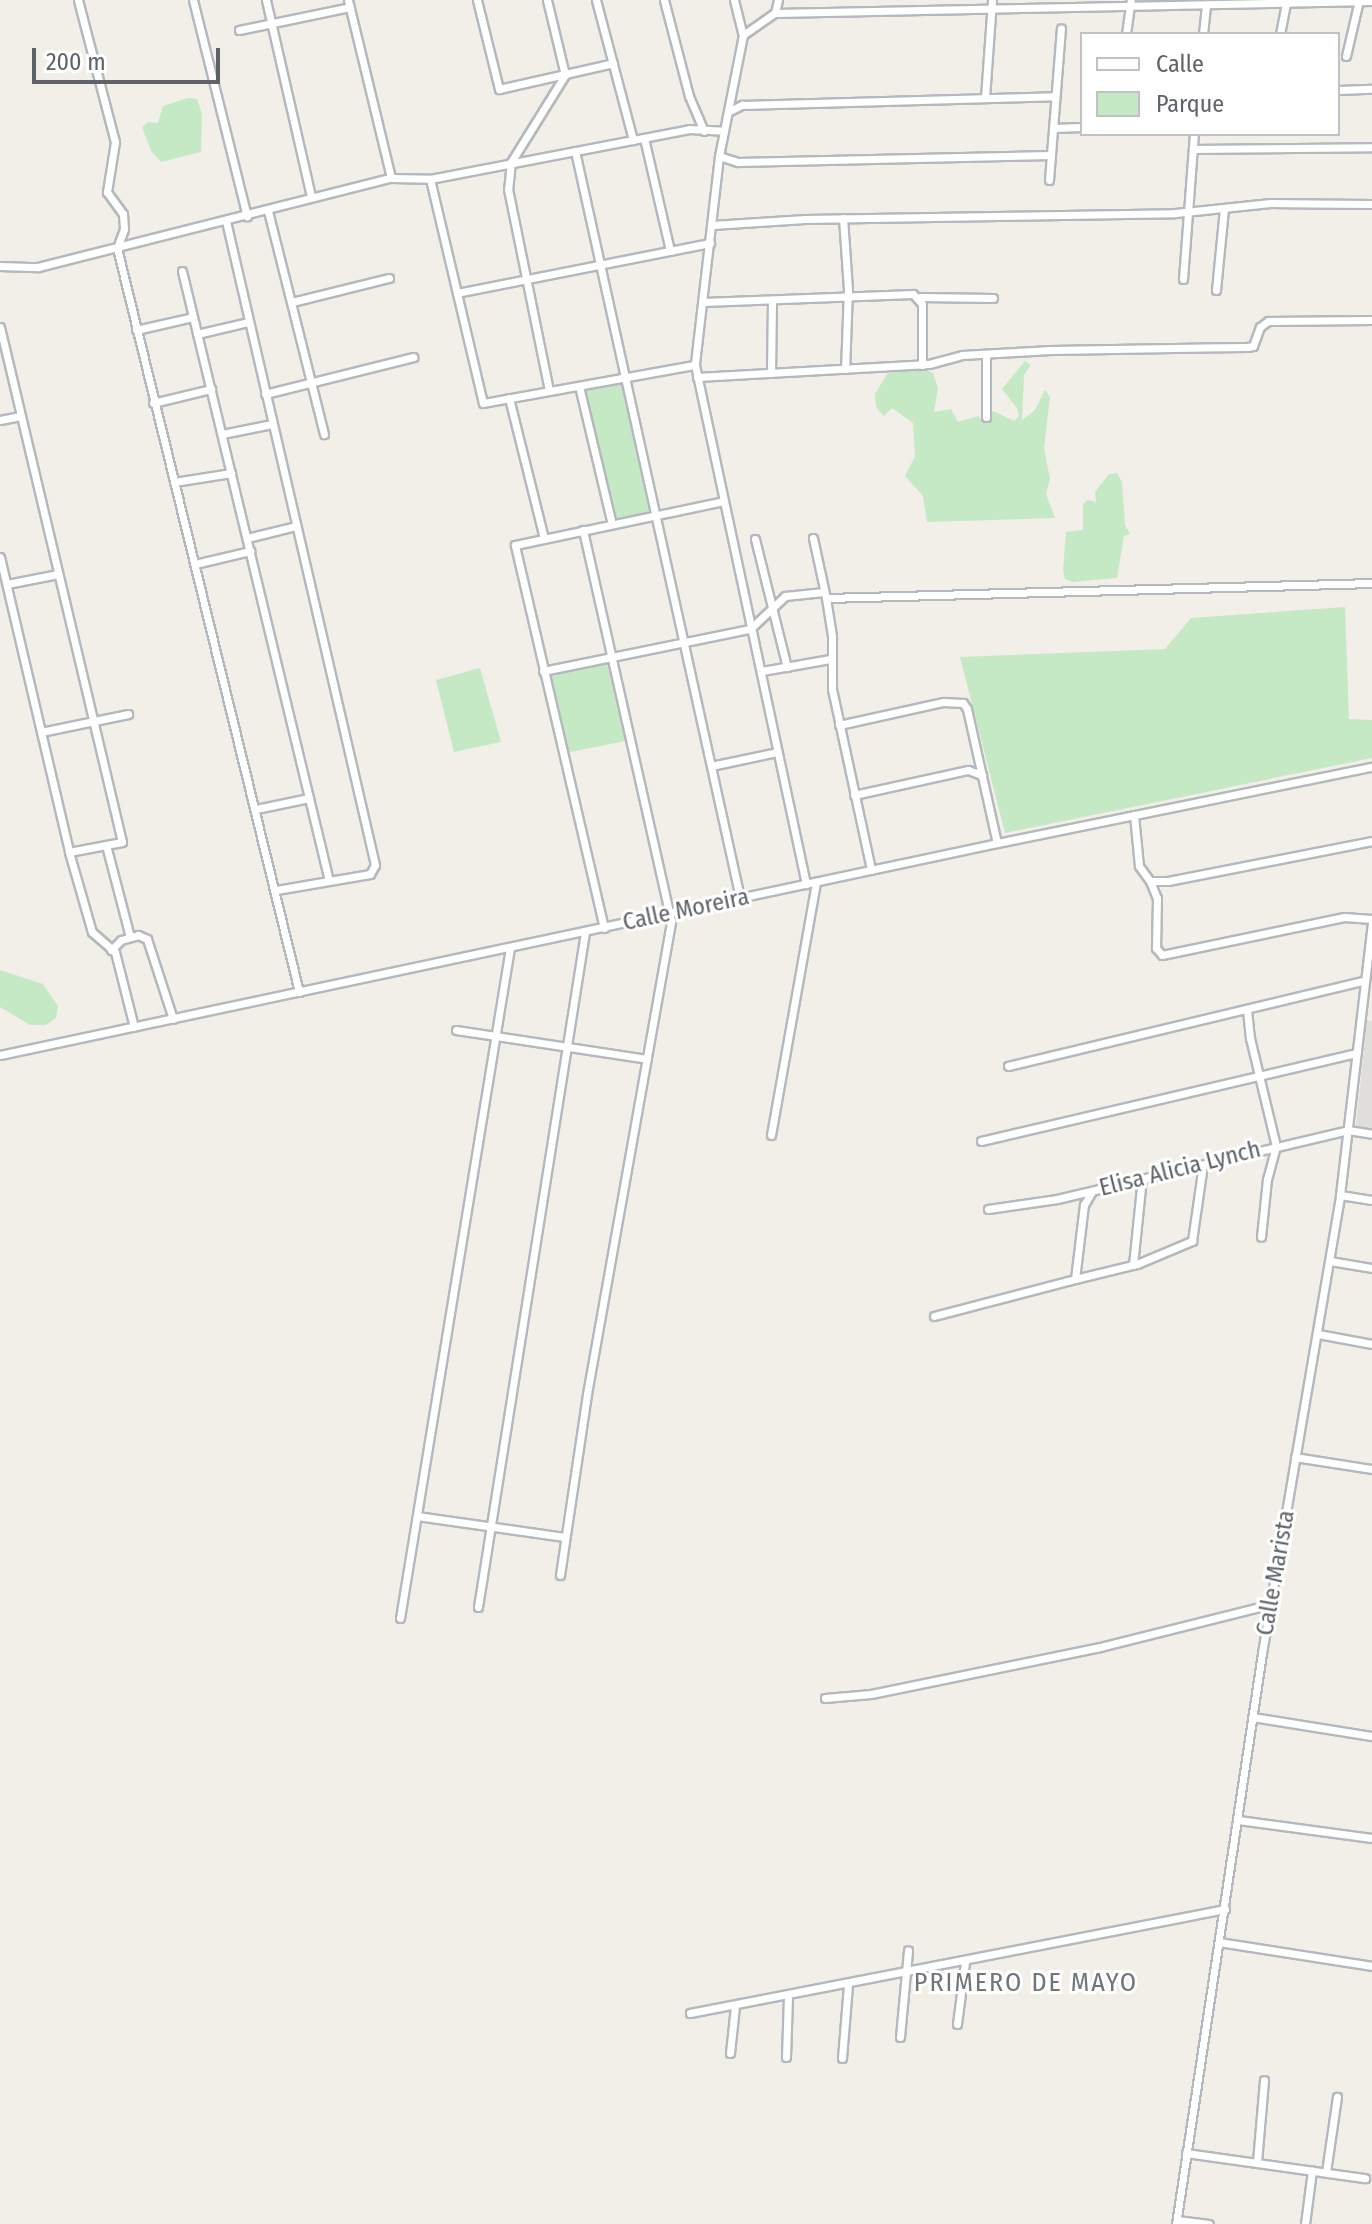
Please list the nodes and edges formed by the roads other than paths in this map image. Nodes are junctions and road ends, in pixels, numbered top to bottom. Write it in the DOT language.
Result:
graph roads {
  1 [pos="78,0"];
  2 [pos="193,0"];
  3 [pos="266,0"];
  4 [pos="477,0"];
  5 [pos="547,0"];
  6 [pos="596,0"];
  7 [pos="664,0"];
  8 [pos="734,0"];
  9 [pos="778,0"];
  10 [pos="992,0"];
  11 [pos="1359,1"];
  12 [pos="1372,1"];
  13 [pos="1286,2"];
  14 [pos="349,4"];
  15 [pos="1130,4"];
  16 [pos="1206,5"];
  17 [pos="991,10"];
  18 [pos="775,13"];
  19 [pos="271,24"];
  20 [pos="1061,28"];
  21 [pos="239,30"];
  22 [pos="1126,32"];
  23 [pos="1203,32"];
  24 [pos="1280,32"];
  25 [pos="743,35"];
  26 [pos="1346,56"];
  27 [pos="613,63"];
  28 [pos="565,75"];
  29 [pos="1372,89"];
  30 [pos="1340,90"];
  31 [pos="1055,96"];
  32 [pos="985,98"];
  33 [pos="728,112"];
  34 [pos="1080,127"];
  35 [pos="1053,128"];
  36 [pos="704,131"];
  37 [pos="724,131"];
  38 [pos="1194,136"];
  39 [pos="644,138"];
  40 [pos="633,140"];
  41 [pos="1372,147"];
  42 [pos="1193,149"];
  43 [pos="575,151"];
  44 [pos="1051,155"];
  45 [pos="719,156"];
  46 [pos="511,162"];
  47 [pos="391,178"];
  48 [pos="430,179"];
  49 [pos="1049,180"];
  50 [pos="311,197"];
  51 [pos="1372,204"];
  52 [pos="1224,209"];
  53 [pos="268,211"];
  54 [pos="1188,212"];
  55 [pos="247,216"];
  56 [pos="843,218"];
  57 [pos="226,221"];
  58 [pos="712,225"];
  59 [pos="710,243"];
  60 [pos="117,248"];
  61 [pos="670,251"];
  62 [pos="600,265"];
  63 [pos="0,266"];
  64 [pos="182,271"];
  65 [pos="389,278"];
  66 [pos="525,279"];
  67 [pos="1183,279"];
  68 [pos="1216,290"];
  69 [pos="457,293"];
  70 [pos="848,297"];
  71 [pos="920,297"];
  72 [pos="993,298"];
  73 [pos="772,301"];
  74 [pos="292,302"];
  75 [pos="703,302"];
  76 [pos="193,317"];
  77 [pos="1372,320"];
  78 [pos="248,322"];
  79 [pos="0,327"];
  80 [pos="136,330"];
  81 [pos="197,334"];
  82 [pos="986,354"];
  83 [pos="413,357"];
  84 [pos="695,365"];
  85 [pos="922,365"];
  86 [pos="845,369"];
  87 [pos="771,373"];
  88 [pos="697,377"];
  89 [pos="625,378"];
  90 [pos="311,382"];
  91 [pos="579,386"];
  92 [pos="211,389"];
  93 [pos="549,391"];
  94 [pos="265,394"];
  95 [pos="509,398"];
  96 [pos="153,403"];
  97 [pos="21,416"];
  98 [pos="986,417"];
  99 [pos="0,420"];
  100 [pos="272,424"];
  101 [pos="222,434"];
  102 [pos="324,434"];
  103 [pos="231,473"];
  104 [pos="174,482"];
  105 [pos="723,501"];
  106 [pos="656,515"];
  107 [pos="612,524"];
  108 [pos="296,526"];
  109 [pos="583,530"];
  110 [pos="247,538"];
  111 [pos="544,538"];
  112 [pos="813,538"];
  113 [pos="755,539"];
  114 [pos="250,551"];
  115 [pos="0,557"];
  116 [pos="195,564"];
  117 [pos="58,574"];
  118 [pos="1372,583"];
  119 [pos="7,584"];
  120 [pos="825,595"];
  121 [pos="772,609"];
  122 [pos="750,629"];
  123 [pos="684,642"];
  124 [pos="610,657"];
  125 [pos="830,659"];
  126 [pos="787,667"];
  127 [pos="543,671"];
  128 [pos="762,671"];
  129 [pos="128,714"];
  130 [pos="92,720"];
  131 [pos="839,725"];
  132 [pos="41,732"];
  133 [pos="777,752"];
  134 [pos="711,766"];
  135 [pos="1372,767"];
  136 [pos="982,775"];
  137 [pos="854,795"];
  138 [pos="309,798"];
  139 [pos="256,809"];
  140 [pos="1134,815"];
  141 [pos="1372,841"];
  142 [pos="997,843"];
  143 [pos="106,845"];
  144 [pos="69,852"];
  145 [pos="871,870"];
  146 [pos="329,881"];
  147 [pos="1150,881"];
  148 [pos="816,882"];
  149 [pos="806,884"];
  150 [pos="276,890"];
  151 [pos="740,898"];
  152 [pos="670,914"];
  153 [pos="1372,921"];
  154 [pos="604,928"];
  155 [pos="585,932"];
  156 [pos="130,937"];
  157 [pos="510,948"];
  158 [pos="111,950"];
  159 [pos="1365,980"];
  160 [pos="299,992"];
  161 [pos="1247,1010"];
  162 [pos="173,1019"];
  163 [pos="134,1027"];
  164 [pos="456,1030"];
  165 [pos="495,1036"];
  166 [pos="567,1047"];
  167 [pos="1357,1053"];
  168 [pos="0,1055"];
  169 [pos="647,1059"];
  170 [pos="1008,1066"];
  171 [pos="1260,1076"];
  172 [pos="1348,1130"];
  173 [pos="1372,1134"];
  174 [pos="771,1135"];
  175 [pos="981,1141"];
  176 [pos="1276,1146"];
  177 [pos="1203,1165"];
  178 [pos="1142,1178"];
  179 [pos="1092,1191"];
  180 [pos="1340,1195"];
  181 [pos="1372,1200"];
  182 [pos="988,1209"];
  183 [pos="1261,1237"];
  184 [pos="1330,1261"];
  185 [pos="1133,1265"];
  186 [pos="1372,1268"];
  187 [pos="1075,1279"];
  188 [pos="934,1316"];
  189 [pos="1318,1334"];
  190 [pos="1372,1344"];
  191 [pos="1295,1457"];
  192 [pos="1372,1469"];
  193 [pos="417,1516"];
  194 [pos="491,1523"];
  195 [pos="565,1537"];
  196 [pos="560,1575"];
  197 [pos="1271,1604"];
  198 [pos="478,1607"];
  199 [pos="400,1618"];
  200 [pos="825,1698"];
  201 [pos="1253,1717"];
  202 [pos="1372,1736"];
  203 [pos="1238,1820"];
  204 [pos="1372,1838"];
  205 [pos="1225,1909"];
  206 [pos="1219,1942"];
  207 [pos="908,1950"];
  208 [pos="965,1962"];
  209 [pos="1372,1966"];
  210 [pos="905,1974"];
  211 [pos="848,1985"];
  212 [pos="788,1997"];
  213 [pos="735,2006"];
  214 [pos="690,2013"];
  215 [pos="957,2024"];
  216 [pos="900,2037"];
  217 [pos="730,2053"];
  218 [pos="786,2057"];
  219 [pos="842,2058"];
  220 [pos="1264,2080"];
  221 [pos="1337,2097"];
  222 [pos="1186,2153"];
  223 [pos="1257,2162"];
  224 [pos="1312,2170"];
  225 [pos="1326,2172"];
  226 [pos="1365,2178"];
  227 [pos="1177,2222"];
  228 [pos="1209,2224"];
  229 [pos="1305,2224"];
  1 -- 60 [label="street"];
  2 -- 55 [label="street"];
  3 -- 19 [label="street"];
  4 -- 28 [label="street"];
  5 -- 28 [label="street"];
  6 -- 27 [label="street"];
  7 -- 36 [label="street"];
  8 -- 25 [label="street"];
  9 -- 18 [label="street"];
  10 -- 17 [label="street"];
  11 -- 12 [label="street"];
  11 -- 13 [label="street"];
  11 -- 26 [label="street"];
  13 -- 16 [label="street"];
  13 -- 24 [label="street"];
  14 -- 19 [label="street"];
  14 -- 47 [label="street"];
  15 -- 16 [label="street"];
  15 -- 17 [label="street"];
  15 -- 22 [label="street"];
  16 -- 23 [label="street"];
  17 -- 18 [label="street"];
  17 -- 32 [label="street"];
  18 -- 25 [label="street"];
  19 -- 21 [label="street"];
  19 -- 50 [label="street"];
  20 -- 31 [label="street"];
  25 -- 33 [label="street"];
  27 -- 28 [label="street"];
  27 -- 40 [label="street"];
  28 -- 46 [label="street"];
  29 -- 30 [label="street"];
  31 -- 32 [label="street"];
  31 -- 35 [label="street"];
  32 -- 33 [label="street"];
  33 -- 37 [label="street"];
  34 -- 35 [label="street"];
  35 -- 44 [label="street"];
  36 -- 37 [label="street"];
  36 -- 39 [label="street"];
  37 -- 45 [label="street"];
  38 -- 42 [label="street"];
  39 -- 40 [label="street"];
  39 -- 61 [label="street"];
  40 -- 43 [label="street"];
  41 -- 42 [label="street"];
  42 -- 54 [label="street"];
  43 -- 46 [label="street"];
  43 -- 62 [label="street"];
  44 -- 45 [label="street"];
  44 -- 49 [label="street"];
  45 -- 58 [label="street"];
  46 -- 48 [label="street"];
  46 -- 66 [label="street"];
  47 -- 48 [label="street"];
  47 -- 50 [label="street"];
  48 -- 69 [label="street"];
  50 -- 53 [label="street"];
  51 -- 52 [label="street"];
  52 -- 54 [label="street"];
  52 -- 68 [label="street"];
  53 -- 55 [label="street"];
  53 -- 74 [label="street"];
  54 -- 56 [label="street"];
  54 -- 67 [label="street"];
  55 -- 57 [label="street"];
  56 -- 58 [label="street"];
  56 -- 70 [label="street"];
  57 -- 60 [label="street"];
  57 -- 78 [label="street"];
  58 -- 59 [label="street"];
  59 -- 61 [label="street"];
  59 -- 75 [label="street"];
  60 -- 63 [label="street"];
  60 -- 80 [label="street"];
  61 -- 62 [label="street"];
  62 -- 66 [label="street"];
  62 -- 89 [label="street"];
  64 -- 76 [label="street"];
  65 -- 74 [label="street"];
  66 -- 69 [label="street"];
  66 -- 93 [label="street"];
  69 -- 95 [label="street"];
  70 -- 71 [label="street"];
  70 -- 73 [label="street"];
  70 -- 86 [label="street"];
  71 -- 72 [label="street"];
  71 -- 85 [label="street"];
  73 -- 75 [label="street"];
  73 -- 87 [label="street"];
  74 -- 90 [label="street"];
  75 -- 84 [label="street"];
  76 -- 80 [label="street"];
  76 -- 81 [label="street"];
  77 -- 82 [label="street"];
  78 -- 81 [label="street"];
  78 -- 94 [label="street"];
  79 -- 97 [label="street"];
  80 -- 96 [label="street"];
  81 -- 92 [label="street"];
  82 -- 85 [label="street"];
  82 -- 98 [label="street"];
  83 -- 90 [label="street"];
  84 -- 88 [label="street"];
  84 -- 89 [label="street"];
  85 -- 86 [label="street"];
  86 -- 87 [label="street"];
  87 -- 88 [label="street"];
  88 -- 105 [label="street"];
  89 -- 91 [label="street"];
  89 -- 106 [label="street"];
  90 -- 94 [label="street"];
  90 -- 102 [label="street"];
  91 -- 93 [label="street"];
  91 -- 107 [label="street"];
  92 -- 96 [label="street"];
  92 -- 101 [label="street"];
  93 -- 95 [label="street"];
  94 -- 100 [label="street"];
  95 -- 111 [label="street"];
  96 -- 104 [label="street"];
  97 -- 99 [label="street"];
  97 -- 117 [label="street"];
  100 -- 101 [label="street"];
  100 -- 108 [label="street"];
  101 -- 103 [label="street"];
  103 -- 104 [label="street"];
  103 -- 110 [label="street"];
  104 -- 116 [label="street"];
  105 -- 106 [label="street"];
  105 -- 122 [label="street"];
  106 -- 107 [label="street"];
  106 -- 123 [label="street"];
  107 -- 109 [label="street"];
  108 -- 110 [label="street"];
  108 -- 146 [label="street"];
  109 -- 111 [label="street"];
  109 -- 124 [label="street"];
  110 -- 114 [label="street"];
  111 -- 127 [label="street"];
  112 -- 120 [label="street"];
  113 -- 121 [label="street"];
  114 -- 116 [label="street"];
  114 -- 138 [label="street"];
  115 -- 119 [label="street"];
  116 -- 139 [label="street"];
  117 -- 119 [label="street"];
  117 -- 130 [label="street"];
  118 -- 120 [label="street"];
  119 -- 132 [label="street"];
  120 -- 121 [label="street"];
  120 -- 125 [label="street"];
  121 -- 122 [label="street"];
  121 -- 126 [label="street"];
  122 -- 123 [label="street"];
  122 -- 128 [label="street"];
  123 -- 124 [label="street"];
  123 -- 134 [label="street"];
  124 -- 127 [label="street"];
  124 -- 152 [label="street"];
  125 -- 126 [label="street"];
  125 -- 131 [label="street"];
  126 -- 128 [label="street"];
  127 -- 154 [label="street"];
  128 -- 133 [label="street"];
  129 -- 130 [label="street"];
  130 -- 132 [label="street"];
  130 -- 143 [label="street"];
  131 -- 136 [label="street"];
  131 -- 137 [label="street"];
  132 -- 144 [label="street"];
  133 -- 134 [label="street"];
  133 -- 149 [label="street"];
  134 -- 151 [label="street"];
  135 -- 140 [label="street, Calle Moreira"];
  136 -- 137 [label="street"];
  136 -- 142 [label="street"];
  137 -- 145 [label="street"];
  138 -- 139 [label="street"];
  138 -- 146 [label="street"];
  139 -- 150 [label="street"];
  140 -- 142 [label="street, Calle Moreira"];
  140 -- 147 [label="street"];
  141 -- 147 [label="street"];
  142 -- 145 [label="street, Calle Moreira"];
  143 -- 144 [label="street"];
  143 -- 156 [label="street"];
  144 -- 158 [label="street"];
  145 -- 148 [label="street, Calle Moreira"];
  146 -- 150 [label="street"];
  147 -- 153 [label="street"];
  148 -- 149 [label="street, Calle Moreira"];
  148 -- 174 [label="street"];
  149 -- 151 [label="street, Calle Moreira"];
  150 -- 160 [label="street"];
  151 -- 152 [label="street, Calle Moreira"];
  152 -- 154 [label="street, Calle Moreira"];
  152 -- 169 [label="street"];
  153 -- 159 [label="street, Calle Marista"];
  154 -- 155 [label="street, Calle Moreira"];
  155 -- 157 [label="street, Calle Moreira"];
  155 -- 166 [label="street"];
  156 -- 158 [label="street"];
  156 -- 162 [label="street"];
  157 -- 160 [label="street, Calle Moreira"];
  157 -- 165 [label="street"];
  158 -- 163 [label="street"];
  159 -- 161 [label="street"];
  159 -- 167 [label="street, Calle Marista"];
  160 -- 162 [label="street, Calle Moreira"];
  161 -- 170 [label="street"];
  161 -- 171 [label="street"];
  162 -- 163 [label="street, Calle Moreira"];
  163 -- 168 [label="street, Calle Moreira"];
  164 -- 165 [label="street"];
  165 -- 166 [label="street"];
  165 -- 193 [label="street"];
  166 -- 169 [label="street"];
  166 -- 194 [label="street"];
  167 -- 171 [label="street"];
  167 -- 172 [label="street, Calle Marista"];
  169 -- 195 [label="street"];
  171 -- 175 [label="street"];
  171 -- 176 [label="street"];
  172 -- 173 [label="street, Elisa Alicia Lynch"];
  172 -- 176 [label="street, Elisa Alicia Lynch"];
  172 -- 180 [label="street, Calle Marista"];
  176 -- 177 [label="street, Elisa Alicia Lynch"];
  176 -- 183 [label="street"];
  177 -- 178 [label="street, Elisa Alicia Lynch"];
  177 -- 185 [label="street"];
  178 -- 179 [label="street, Elisa Alicia Lynch"];
  178 -- 185 [label="street"];
  179 -- 182 [label="street, Elisa Alicia Lynch"];
  179 -- 187 [label="street"];
  180 -- 181 [label="street"];
  180 -- 184 [label="street, Calle Marista"];
  184 -- 186 [label="street"];
  184 -- 189 [label="street, Calle Marista"];
  185 -- 187 [label="street"];
  187 -- 188 [label="street"];
  189 -- 190 [label="street"];
  189 -- 191 [label="street, Calle Marista"];
  191 -- 192 [label="street"];
  191 -- 197 [label="street, Calle Marista"];
  193 -- 194 [label="street"];
  193 -- 199 [label="street"];
  194 -- 195 [label="street"];
  194 -- 198 [label="street"];
  195 -- 196 [label="street"];
  197 -- 200 [label="street"];
  197 -- 201 [label="street, Calle Marista"];
  201 -- 202 [label="street"];
  201 -- 203 [label="street, Calle Marista"];
  203 -- 204 [label="street"];
  203 -- 205 [label="street, Calle Marista"];
  205 -- 206 [label="street, Calle Marista"];
  205 -- 208 [label="street"];
  206 -- 209 [label="street"];
  206 -- 222 [label="street, Calle Marista"];
  207 -- 210 [label="street"];
  208 -- 210 [label="street"];
  208 -- 215 [label="street"];
  210 -- 211 [label="street"];
  210 -- 216 [label="street"];
  211 -- 212 [label="street"];
  211 -- 219 [label="street"];
  212 -- 213 [label="street"];
  212 -- 218 [label="street"];
  213 -- 214 [label="street"];
  213 -- 217 [label="street"];
  220 -- 223 [label="street"];
  221 -- 225 [label="street"];
  222 -- 223 [label="street"];
  222 -- 227 [label="street, Calle Marista"];
  223 -- 224 [label="street"];
  224 -- 225 [label="street"];
  224 -- 229 [label="street"];
  225 -- 226 [label="street"];
  227 -- 228 [label="street"];
}
